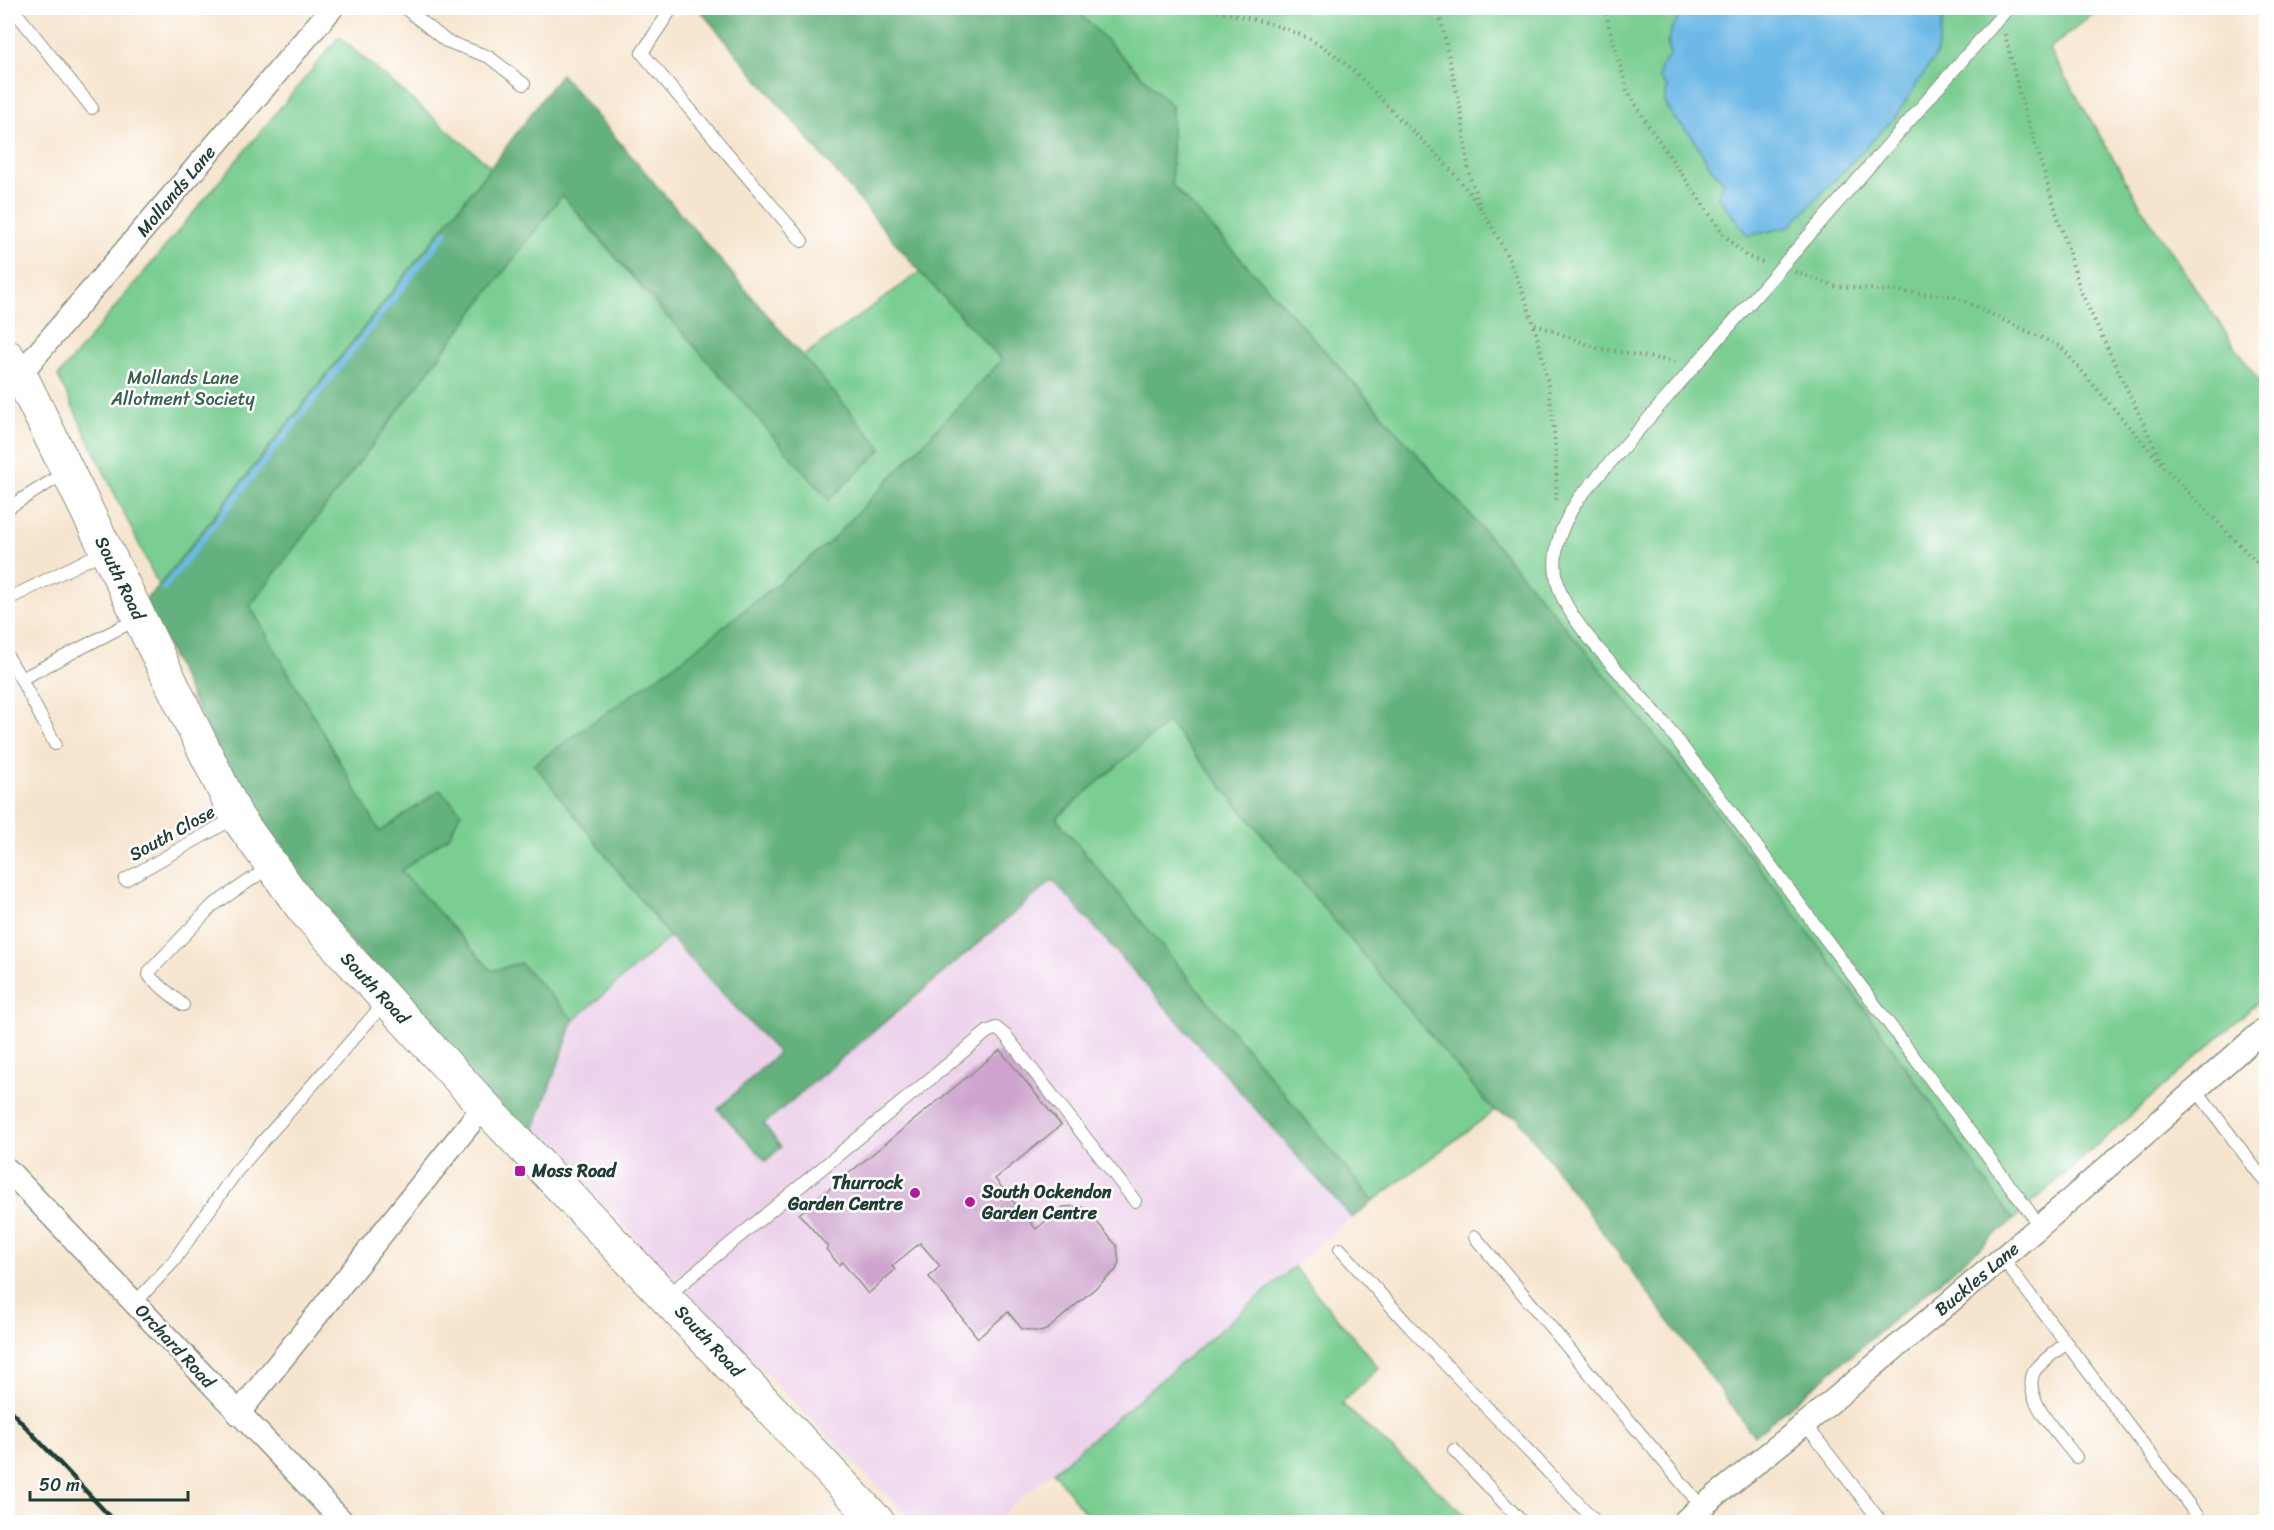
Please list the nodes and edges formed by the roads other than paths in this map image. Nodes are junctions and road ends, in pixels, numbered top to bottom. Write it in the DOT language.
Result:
graph roads {
  1 [pos="332,8"];
  2 [pos="405,8"];
  3 [pos="672,8"];
  4 [pos="11,11"];
  5 [pos="2004,12"];
  6 [pos="524,84"];
  7 [pos="92,108"];
  8 [pos="802,241"];
  9 [pos="14,366"];
  10 [pos="68,472"];
  11 [pos="8,508"];
  12 [pos="106,550"];
  13 [pos="8,599"];
  14 [pos="140,618"];
  15 [pos="8,657"];
  16 [pos="21,679"];
  17 [pos="56,744"];
  18 [pos="237,817"];
  19 [pos="272,866"];
  20 [pos="125,880"];
  21 [pos="387,1000"];
  22 [pos="183,1005"];
  23 [pos="2266,1028"];
  24 [pos="2195,1088"];
  25 [pos="484,1106"];
  26 [pos="8,1170"];
  27 [pos="2266,1183"];
  28 [pos="1135,1201"];
  29 [pos="2040,1226"];
  30 [pos="1475,1238"];
  31 [pos="1340,1249"];
  32 [pos="2001,1258"];
  33 [pos="667,1296"];
  34 [pos="135,1303"];
  35 [pos="2066,1343"];
  36 [pos="238,1414"];
  37 [pos="1804,1424"];
  38 [pos="1454,1450"];
  39 [pos="2076,1457"];
  40 [pos="1702,1507"];
  41 [pos="343,1522"];
  42 [pos="878,1522"];
  43 [pos="1522,1522"];
  44 [pos="1596,1522"];
  45 [pos="1683,1522"];
  46 [pos="1881,1522"];
  47 [pos="2202,1522"];
  1 -- 9 [label="street, Mollands Lane"];
  2 -- 6 [label="lane"];
  3 -- 8 [label="lane"];
  4 -- 7 [label="lane"];
  5 -- 29 [label="lane"];
  9 -- 10 [label="main road, South Road"];
  10 -- 11 [label="lane"];
  10 -- 12 [label="main road, South Road"];
  12 -- 13 [label="lane"];
  12 -- 14 [label="main road, South Road"];
  14 -- 16 [label="lane"];
  14 -- 18 [label="main road, South Road"];
  15 -- 16 [label="lane"];
  16 -- 17 [label="lane"];
  18 -- 19 [label="main road, South Road"];
  18 -- 20 [label="lane, South Close"];
  19 -- 21 [label="main road, South Road"];
  19 -- 22 [label="lane"];
  21 -- 25 [label="main road, South Road"];
  21 -- 34 [label="lane"];
  23 -- 24 [label="street, Buckles Lane"];
  24 -- 27 [label="lane"];
  24 -- 29 [label="street, Buckles Lane"];
  25 -- 33 [label="main road, South Road"];
  25 -- 36 [label="street"];
  26 -- 34 [label="street, Orchard Road"];
  28 -- 33 [label="lane"];
  29 -- 32 [label="street, Buckles Lane"];
  30 -- 40 [label="lane"];
  31 -- 44 [label="lane"];
  32 -- 35 [label="lane"];
  32 -- 37 [label="street, Buckles Lane"];
  33 -- 42 [label="main road, South Road"];
  34 -- 36 [label="street, Orchard Road"];
  35 -- 39 [label="lane"];
  35 -- 47 [label="lane"];
  36 -- 41 [label="street, Orchard Road"];
  37 -- 40 [label="street, Buckles Lane"];
  37 -- 46 [label="lane"];
  38 -- 43 [label="lane"];
  40 -- 45 [label="street, Buckles Lane"];
}
